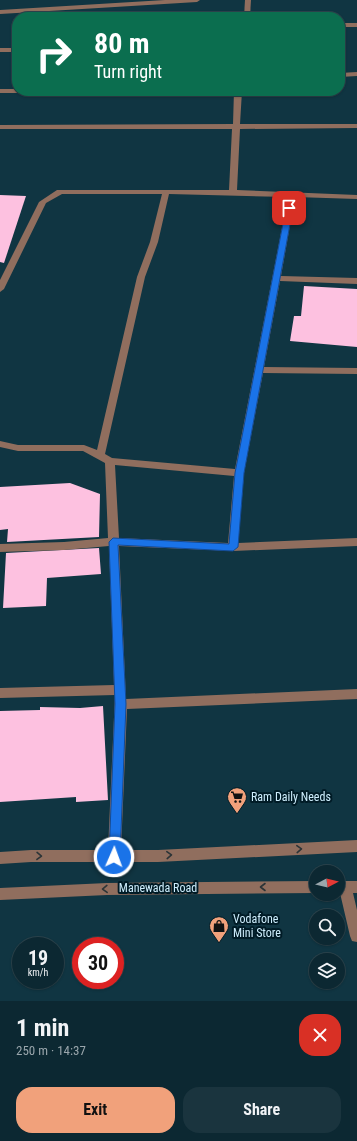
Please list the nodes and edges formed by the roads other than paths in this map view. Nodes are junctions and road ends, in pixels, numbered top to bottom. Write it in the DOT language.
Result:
graph roads {
  1 [pos="197,0"];
  2 [pos="248,0"];
  3 [pos="0,12"];
  4 [pos="247,12"];
  5 [pos="345,25"];
  6 [pos="357,25"];
  7 [pos="0,50"];
  8 [pos="12,50"];
  9 [pos="357,74"];
  10 [pos="345,75"];
  11 [pos="0,91"];
  12 [pos="12,91"];
  13 [pos="238,96"];
  14 [pos="236,126"];
  15 [pos="357,126"];
  16 [pos="0,127"];
  17 [pos="166,192"];
  18 [pos="233,192"];
  19 [pos="292,194"];
  20 [pos="357,197"];
  21 [pos="276,278"];
  22 [pos="357,281"];
  23 [pos="0,289"];
  24 [pos="259,370"];
  25 [pos="357,371"];
  26 [pos="0,444"];
  27 [pos="105,458"];
  28 [pos="239,473"];
  29 [pos="113,542"];
  30 [pos="357,542"];
  31 [pos="233,547"];
  32 [pos="0,548"];
  33 [pos="120,690"];
  34 [pos="0,693"];
  35 [pos="357,694"];
  36 [pos="121,704"];
  37 [pos="357,846"];
  38 [pos="114,857"];
  39 [pos="0,858"];
  40 [pos="309,887"];
  41 [pos="347,887"];
  42 [pos="0,894"];
  43 [pos="357,936"];
  1 -- 3 [label="street"];
  2 -- 4 [label="street"];
  5 -- 6 [label="street"];
  7 -- 8 [label="street"];
  9 -- 10 [label="street"];
  11 -- 12 [label="street"];
  13 -- 14 [label="street"];
  14 -- 15 [label="street"];
  14 -- 16 [label="street"];
  14 -- 18 [label="street"];
  17 -- 18 [label="street"];
  17 -- 23 [label="street"];
  17 -- 27 [label="street"];
  18 -- 19 [label="street"];
  19 -- 20 [label="street"];
  19 -- 21 [label="street"];
  21 -- 22 [label="street"];
  21 -- 24 [label="street"];
  24 -- 25 [label="street"];
  24 -- 28 [label="street"];
  26 -- 27 [label="street"];
  27 -- 28 [label="street"];
  27 -- 29 [label="street"];
  28 -- 31 [label="street"];
  29 -- 31 [label="street"];
  29 -- 32 [label="street"];
  29 -- 33 [label="street"];
  30 -- 31 [label="street"];
  33 -- 34 [label="street"];
  33 -- 36 [label="street"];
  35 -- 36 [label="street"];
  36 -- 38 [label="street"];
  38 -- 37 [label="street, one-way"];
  39 -- 38 [label="street, one-way"];
  40 -- 42 [label="street, Manewada Road, one-way"];
  41 -- 43 [label="street"];
}
